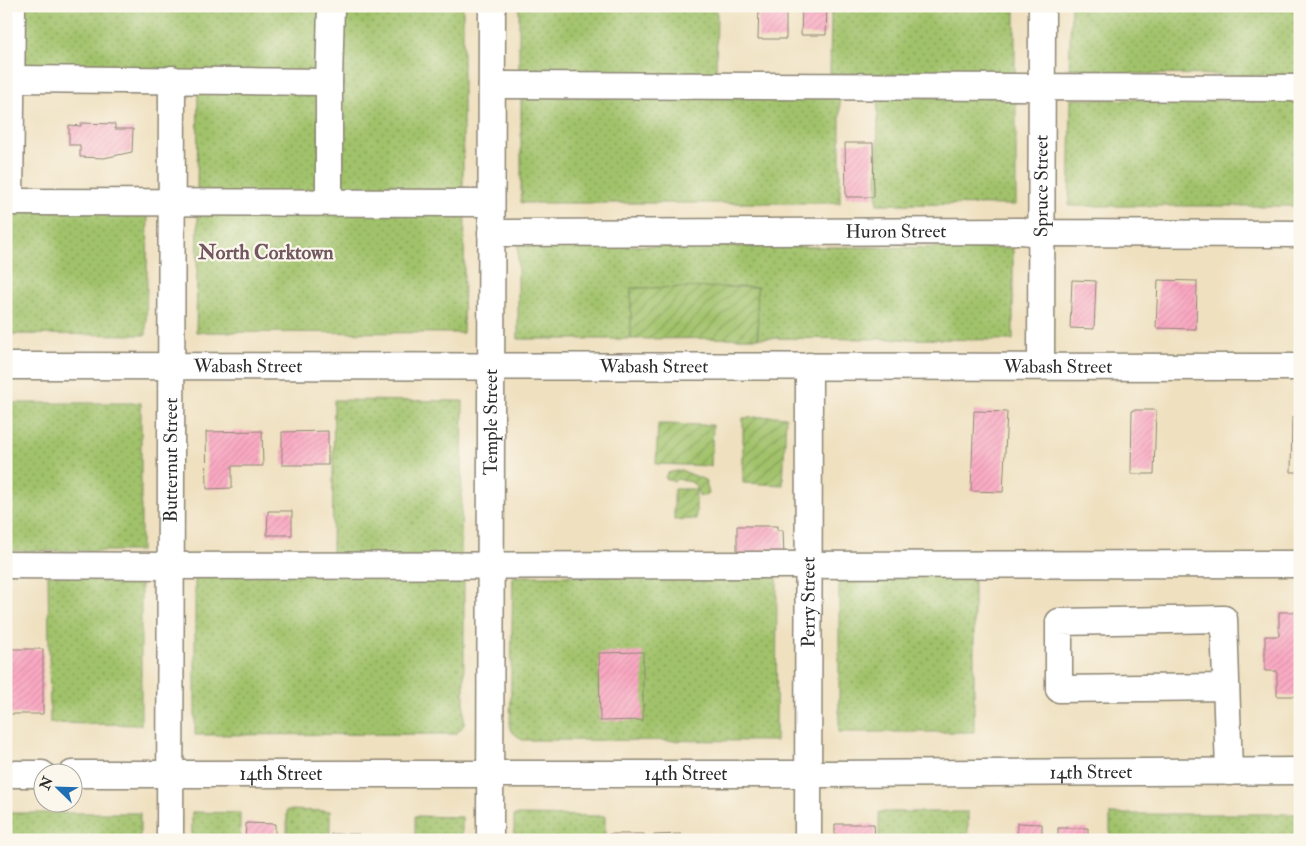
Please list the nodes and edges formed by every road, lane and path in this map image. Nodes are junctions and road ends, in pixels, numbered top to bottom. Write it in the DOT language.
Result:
graph roads {
  1 [pos="12,6"];
  2 [pos="331,6"];
  3 [pos="492,6"];
  4 [pos="1042,6"];
  5 [pos="11,78"];
  6 [pos="172,79"];
  7 [pos="329,82"];
  8 [pos="492,85"];
  9 [pos="1042,87"];
  10 [pos="1300,88"];
  11 [pos="8,202"];
  12 [pos="172,202"];
  13 [pos="329,202"];
  14 [pos="491,203"];
  15 [pos="491,233"];
  16 [pos="1042,233"];
  17 [pos="1300,234"];
  18 [pos="6,366"];
  19 [pos="171,366"];
  20 [pos="491,366"];
  21 [pos="809,366"];
  22 [pos="1041,366"];
  23 [pos="1300,366"];
  24 [pos="491,564"];
  25 [pos="810,564"];
  26 [pos="1300,564"];
  27 [pos="6,565"];
  28 [pos="171,566"];
  29 [pos="1226,687"];
  30 [pos="1300,771"];
  31 [pos="1229,772"];
  32 [pos="6,774"];
  33 [pos="32,774"];
  34 [pos="82,774"];
  35 [pos="170,774"];
  36 [pos="490,774"];
  37 [pos="808,774"];
  38 [pos="170,840"];
  39 [pos="490,840"];
  40 [pos="808,840"];
  1 -- 5 [label="street"];
  2 -- 7 [label="street"];
  3 -- 8 [label="street, Temple Street"];
  4 -- 9 [label="street, Spruce Street"];
  5 -- 6 [label="street"];
  5 -- 11 [label="street"];
  6 -- 7 [label="street"];
  6 -- 12 [label="street, Butternut Street"];
  7 -- 13 [label="street"];
  8 -- 9 [label="street"];
  8 -- 14 [label="street, Temple Street"];
  9 -- 10 [label="street"];
  9 -- 16 [label="street, Spruce Street"];
  11 -- 12 [label="street"];
  12 -- 13 [label="street"];
  12 -- 19 [label="street, Butternut Street"];
  13 -- 14 [label="street"];
  14 -- 15 [label="street, Temple Street"];
  15 -- 16 [label="street, Huron Street"];
  15 -- 20 [label="street, Temple Street"];
  16 -- 17 [label="street, Huron Street"];
  16 -- 22 [label="street, Spruce Street"];
  18 -- 19 [label="street, Wabash Street"];
  19 -- 20 [label="street, Wabash Street"];
  19 -- 28 [label="street, Butternut Street"];
  20 -- 21 [label="street, Wabash Street"];
  20 -- 24 [label="street, Temple Street"];
  21 -- 22 [label="street, Wabash Street"];
  21 -- 25 [label="street, Perry Street"];
  22 -- 23 [label="street, Wabash Street"];
  24 -- 25 [label="street"];
  24 -- 28 [label="street"];
  24 -- 36 [label="street, Temple Street"];
  25 -- 26 [label="street"];
  25 -- 37 [label="street, Perry Street"];
  27 -- 28 [label="street"];
  28 -- 35 [label="street, Butternut Street"];
  29 -- 29 [label="street"];
  29 -- 31 [label="street"];
  30 -- 31 [label="street, 14th Street"];
  31 -- 37 [label="street, 14th Street"];
  32 -- 33 [label="street"];
  34 -- 35 [label="street, 14th Street"];
  35 -- 36 [label="street, 14th Street"];
  35 -- 38 [label="street, Butternut Street"];
  36 -- 37 [label="street, 14th Street"];
  36 -- 39 [label="street, Temple Street"];
  37 -- 40 [label="street, Perry Street"];
}
